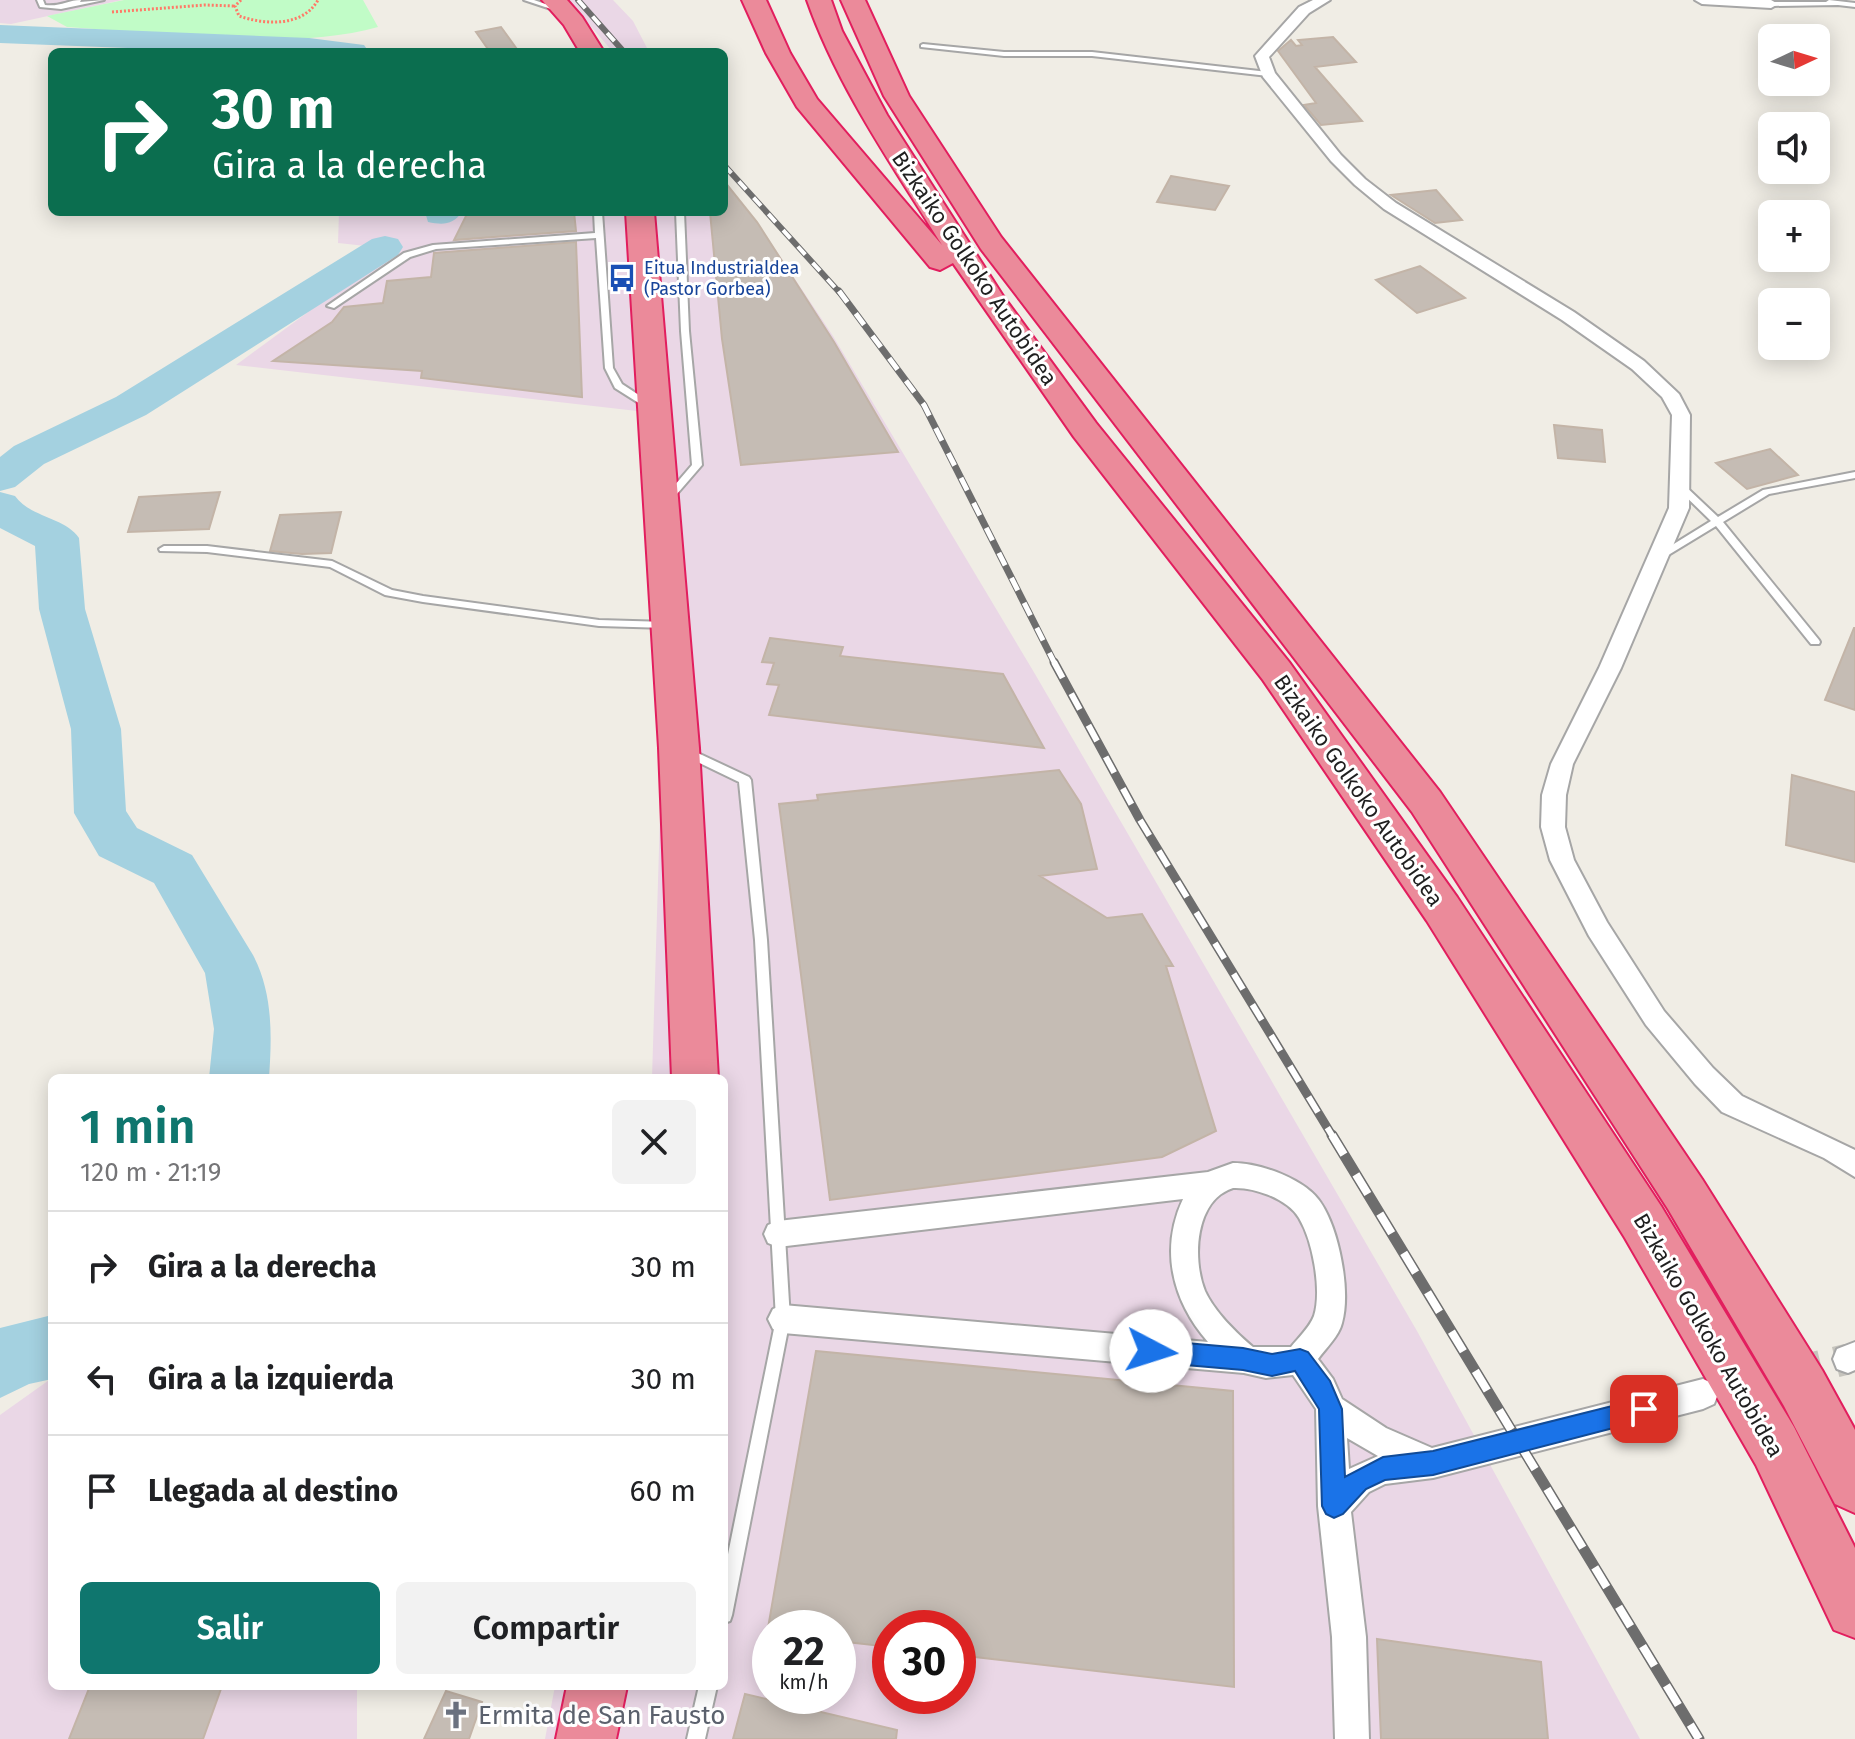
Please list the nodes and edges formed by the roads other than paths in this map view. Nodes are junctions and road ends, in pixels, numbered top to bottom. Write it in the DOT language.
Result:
graph roads {
  1 [pos="40,0"];
  2 [pos="78,0"];
  3 [pos="527,0"];
  4 [pos="754,0"];
  5 [pos="819,0"];
  6 [pos="853,0"];
  7 [pos="1323,0"];
  8 [pos="1702,0"];
  9 [pos="1822,0"];
  10 [pos="97,1"];
  11 [pos="1775,2"];
  12 [pos="1835,4"];
  13 [pos="69,5"];
  14 [pos="1855,5"];
  15 [pos="559,6"];
  16 [pos="923,46"];
  17 [pos="589,48"];
  18 [pos="1268,74"];
  19 [pos="598,216"];
  20 [pos="640,216"];
  21 [pos="680,216"];
  22 [pos="599,235"];
  23 [pos="331,306"];
  24 [pos="657,411"];
  25 [pos="1085,430"];
  26 [pos="1855,475"];
  27 [pos="1680,486"];
  28 [pos="662,505"];
  29 [pos="1716,520"];
  30 [pos="164,549"];
  31 [pos="1661,555"];
  32 [pos="670,625"];
  33 [pos="1815,642"];
  34 [pos="679,748"];
  35 [pos="695,1074"];
  36 [pos="1855,1165"];
  37 [pos="1211,1184"];
  38 [pos="778,1234"];
  39 [pos="783,1319"];
  40 [pos="1243,1359"];
  41 [pos="1300,1359"];
  42 [pos="1703,1394"];
  43 [pos="1331,1409"];
  44 [pos="1433,1463"];
  45 [pos="1855,1485"];
  46 [pos="1334,1506"];
  47 [pos="728,1595"];
  48 [pos="1855,1609"];
  49 [pos="596,1690"];
  50 [pos="707,1690"];
  51 [pos="586,1739"];
  52 [pos="696,1739"];
  53 [pos="1352,1739"];
  1 -- 13 [label="lane"];
  2 -- 13 [label="lane"];
  3 -- 15 [label="lane"];
  4 -- 25 [label="highway"];
  5 -- 25 [label="highway, Bizkaiko Golkoko Autobidea"];
  6 -- 45 [label="highway, Bizkaiko Golkoko Autobidea"];
  7 -- 18 [label="street"];
  8 -- 11 [label="street"];
  9 -- 12 [label="lane"];
  10 -- 13 [label="lane"];
  11 -- 12 [label="lane"];
  12 -- 14 [label="lane"];
  15 -- 17 [label="highway"];
  16 -- 18 [label="lane"];
  18 -- 27 [label="street"];
  19 -- 22 [label="lane"];
  20 -- 24 [label="highway"];
  21 -- 28 [label="lane"];
  22 -- 23 [label="lane"];
  22 -- 24 [label="lane"];
  24 -- 28 [label="highway"];
  25 -- 48 [label="highway, Bizkaiko Golkoko Autobidea"];
  26 -- 29 [label="lane"];
  27 -- 29 [label="lane"];
  27 -- 31 [label="street"];
  28 -- 32 [label="highway"];
  29 -- 31 [label="lane"];
  29 -- 33 [label="lane"];
  30 -- 32 [label="lane"];
  31 -- 36 [label="street"];
  32 -- 34 [label="highway"];
  34 -- 35 [label="highway"];
  34 -- 38 [label="lane"];
  37 -- 38 [label="street"];
  37 -- 40 [label="street"];
  37 -- 41 [label="street"];
  38 -- 39 [label="lane"];
  39 -- 40 [label="street"];
  39 -- 47 [label="lane"];
  40 -- 41 [label="street"];
  41 -- 43 [label="street"];
  42 -- 44 [label="street"];
  43 -- 44 [label="street"];
  43 -- 46 [label="street"];
  44 -- 46 [label="street"];
  46 -- 53 [label="street"];
  49 -- 51 [label="highway"];
  50 -- 52 [label="lane"];
}
